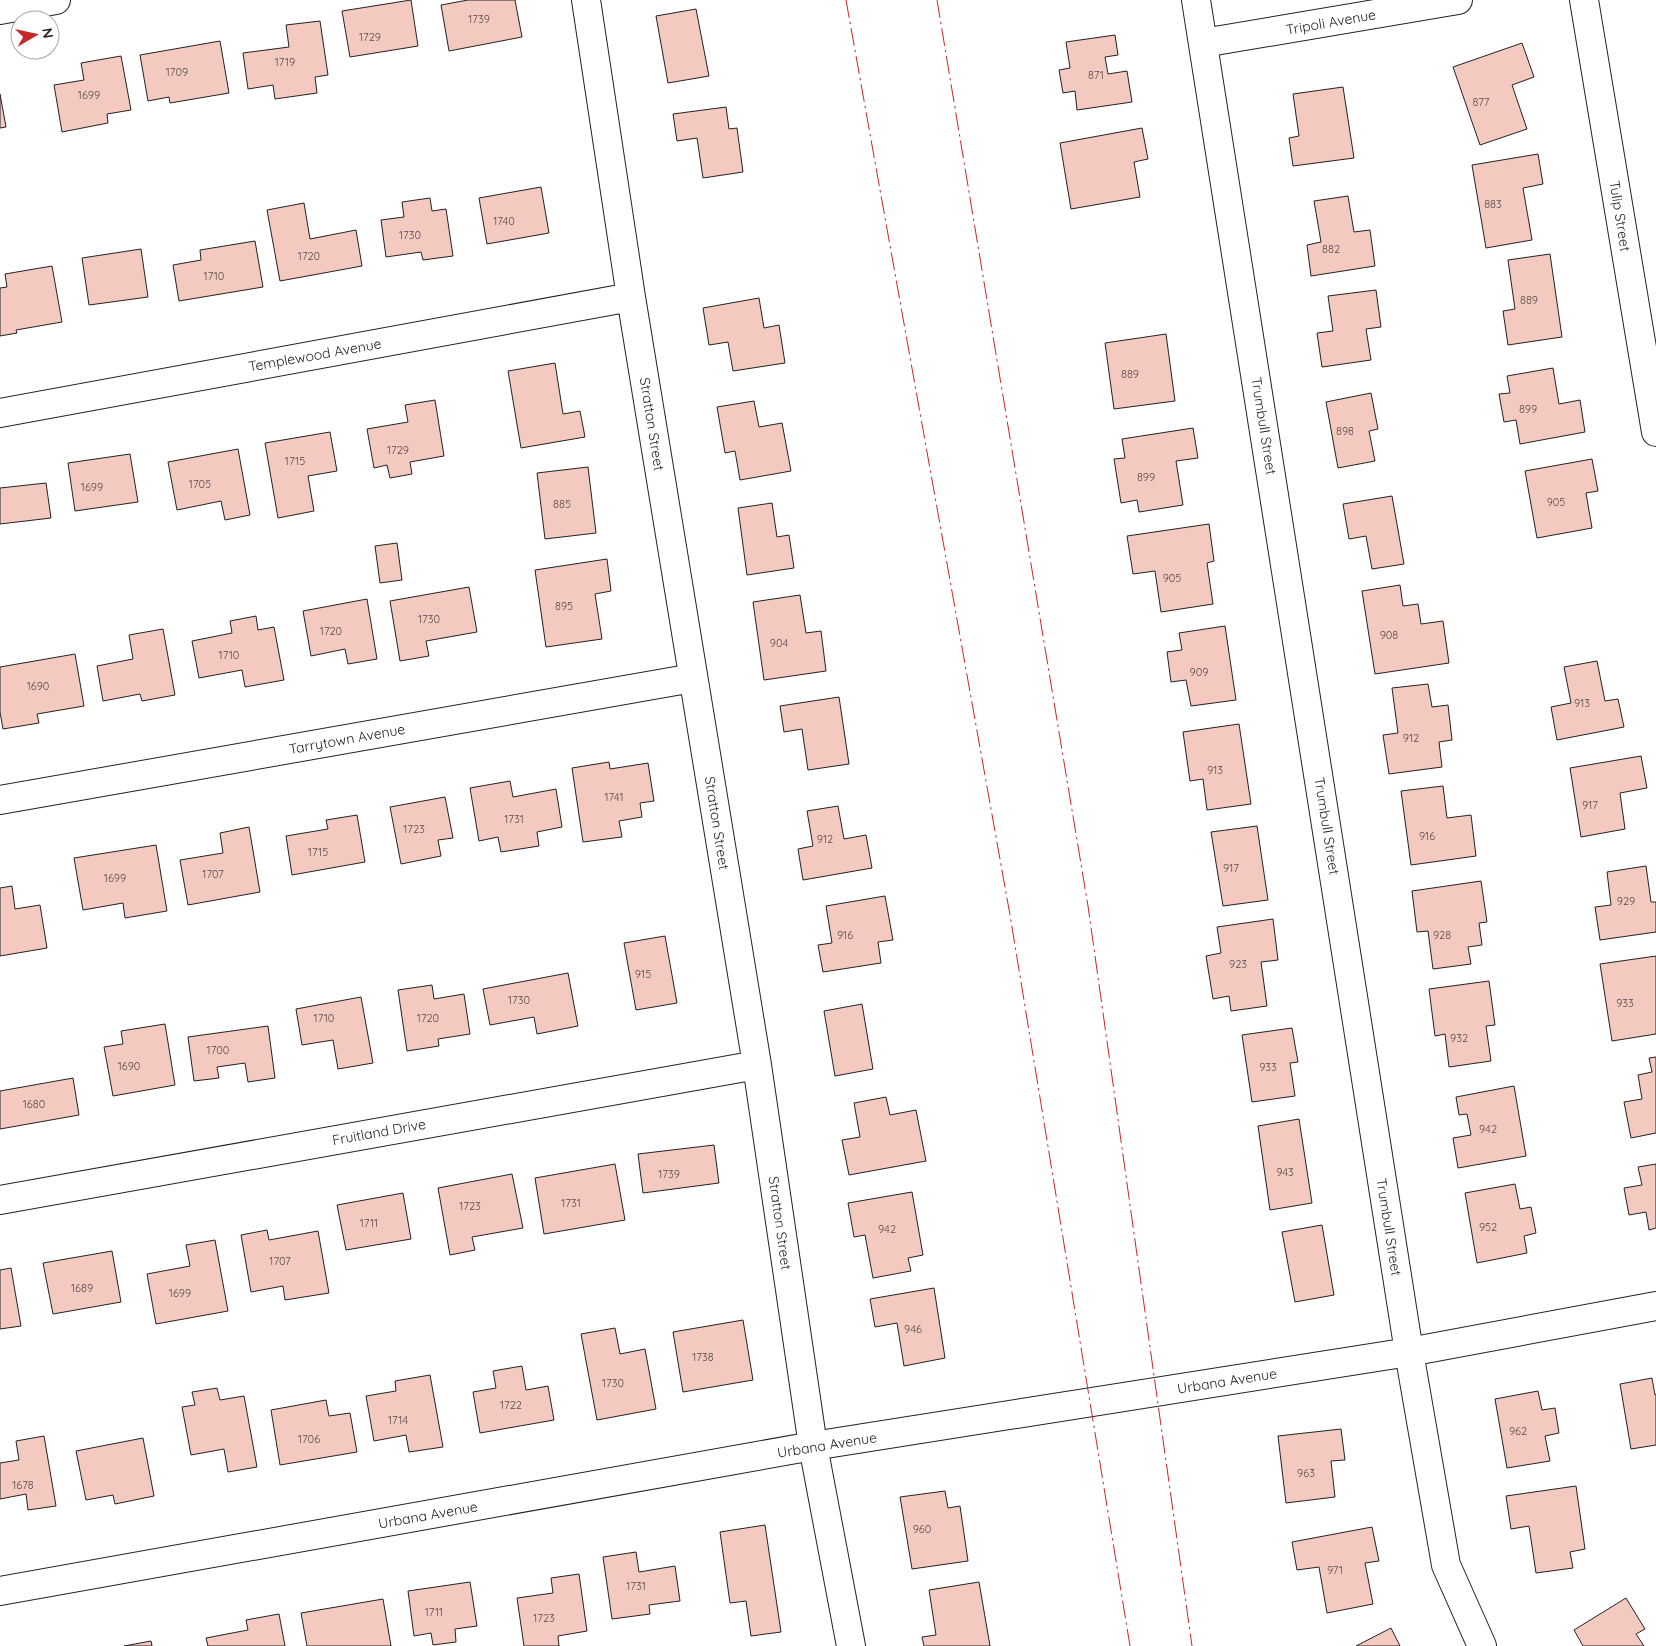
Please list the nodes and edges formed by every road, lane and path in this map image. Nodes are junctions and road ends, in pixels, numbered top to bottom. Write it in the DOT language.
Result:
graph roads {
  1 [pos="56,0"];
  2 [pos="586,0"];
  3 [pos="1196,0"];
  4 [pos="1458,0"];
  5 [pos="1584,0"];
  6 [pos="0,10"];
  7 [pos="1203,43"];
  8 [pos="631,297"];
  9 [pos="0,413"];
  10 [pos="1656,432"];
  11 [pos="693,678"];
  12 [pos="0,800"];
  13 [pos="757,1065"];
  14 [pos="0,1200"];
  15 [pos="1656,1306"];
  16 [pos="1409,1352"];
  17 [pos="813,1446"];
  18 [pos="0,1591"];
  19 [pos="851,1646"];
  20 [pos="1482,1646"];
  1 -- 6 [label="street"];
  2 -- 8 [label="street, Stratton Street"];
  3 -- 7 [label="street, Trumbull Street"];
  4 -- 7 [label="street, Tripoli Avenue"];
  5 -- 10 [label="street, Tulip Street"];
  7 -- 16 [label="street, Trumbull Street"];
  8 -- 9 [label="street, Templewood Avenue"];
  8 -- 11 [label="street, Stratton Street"];
  11 -- 12 [label="street, Tarrytown Avenue"];
  11 -- 13 [label="street, Stratton Street"];
  13 -- 14 [label="street, Fruitland Drive"];
  13 -- 17 [label="street, Stratton Street"];
  15 -- 16 [label="street, Urbana Avenue"];
  16 -- 17 [label="street, Urbana Avenue"];
  16 -- 20 [label="street, Trumbull Street"];
  17 -- 18 [label="street, Urbana Avenue"];
  17 -- 19 [label="street, Stratton Street"];
}
